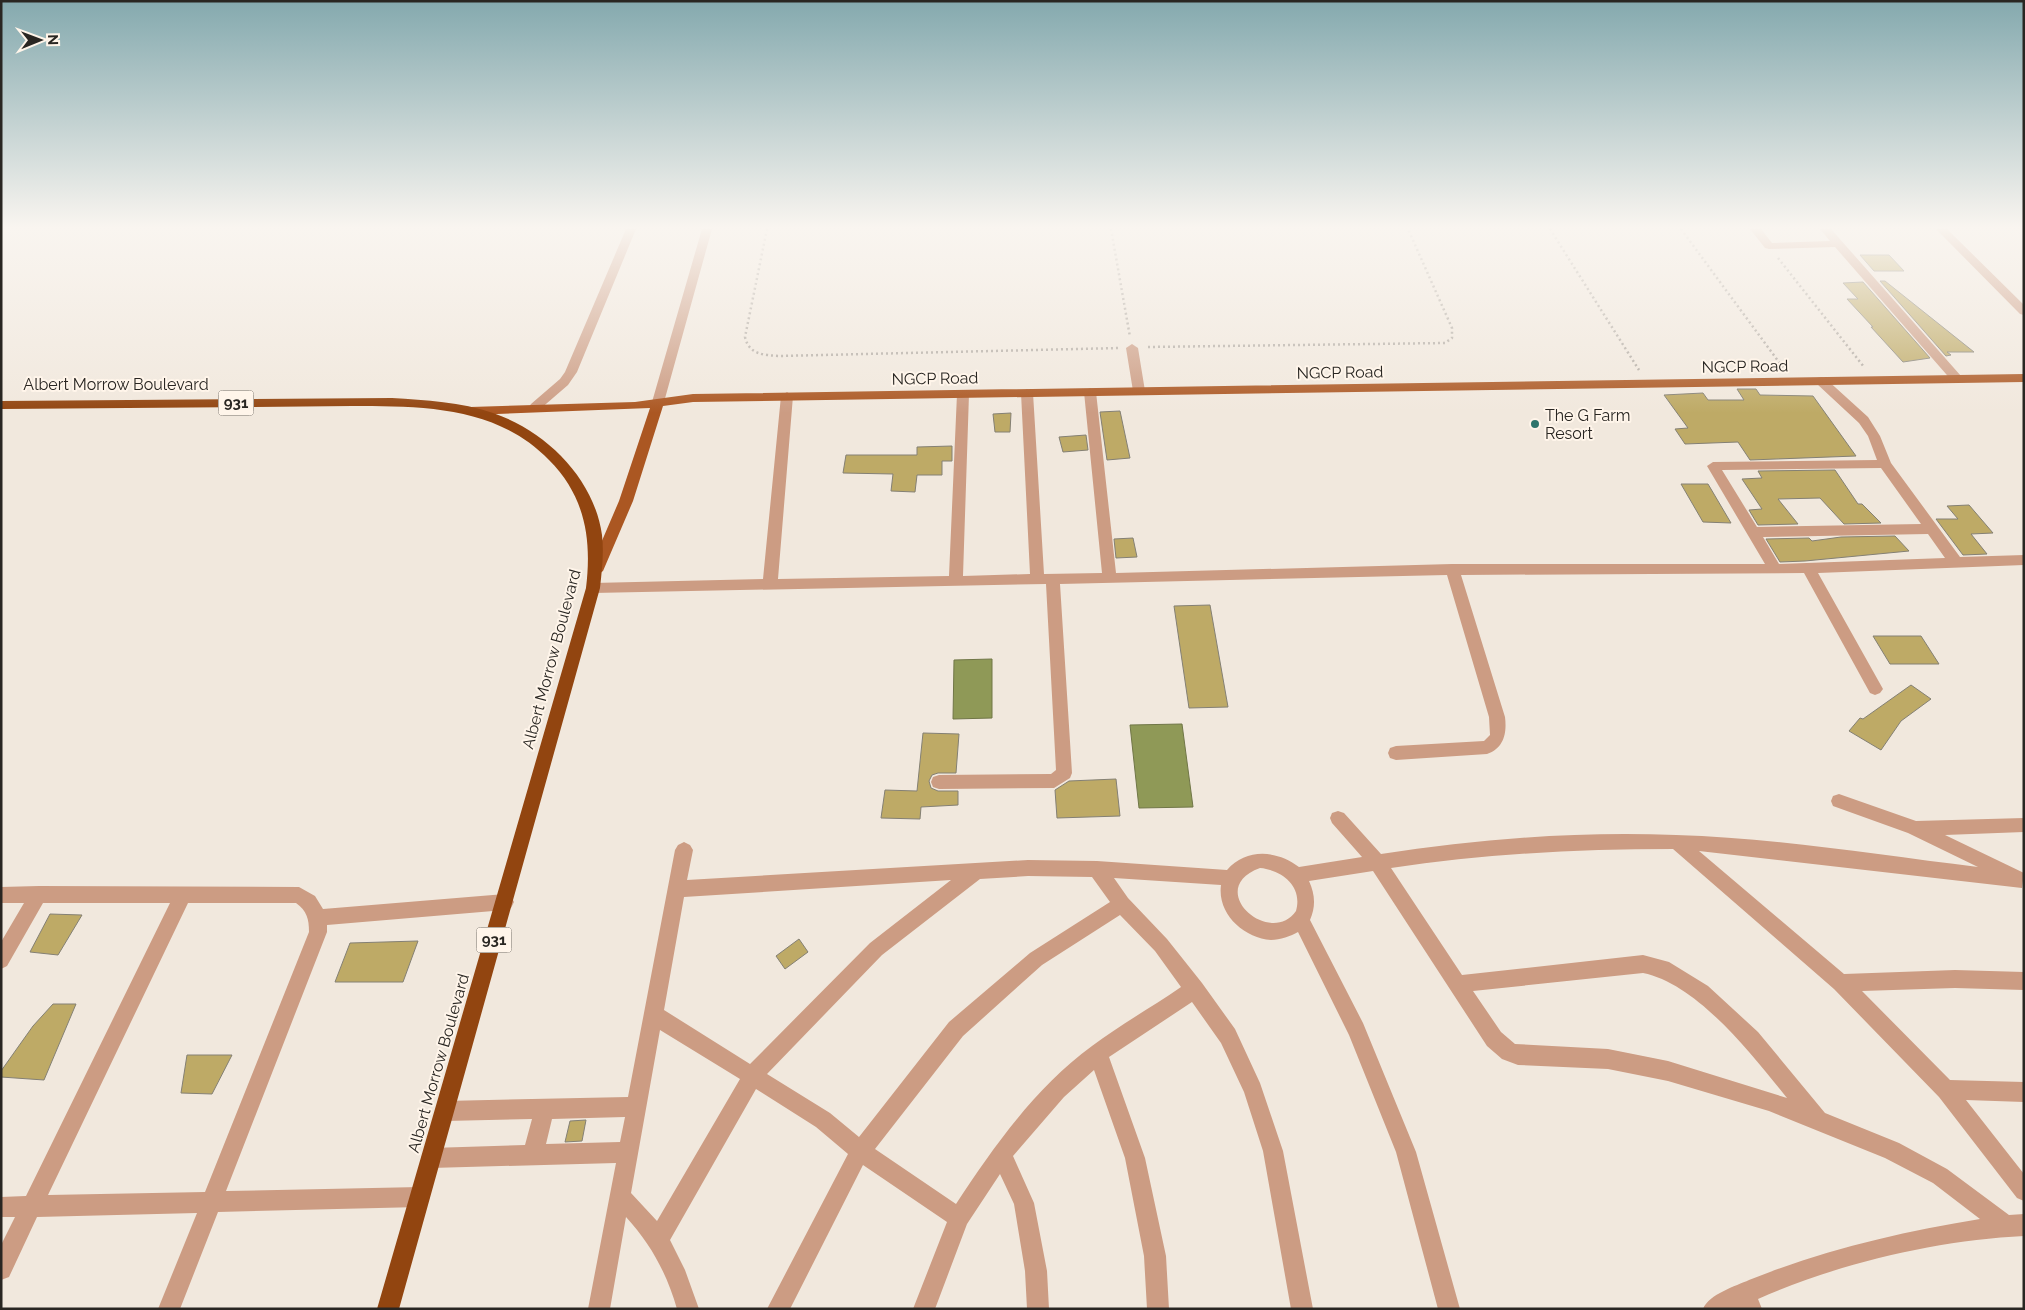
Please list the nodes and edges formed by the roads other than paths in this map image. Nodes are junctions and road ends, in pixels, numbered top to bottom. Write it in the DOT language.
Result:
graph roads {
  1 [pos="606,290"];
  2 [pos="690,290"];
  3 [pos="1879,290"];
  4 [pos="2002,290"];
  5 [pos="2024,312"];
  6 [pos="1132,348"];
  7 [pos="2024,378"];
  8 [pos="1956,379"];
  9 [pos="1821,381"];
  10 [pos="1139,391"];
  11 [pos="1090,392"];
  12 [pos="1027,393"];
  13 [pos="963,394"];
  14 [pos="787,396"];
  15 [pos="658,402"];
  16 [pos="1,405"];
  17 [pos="535,407"];
  18 [pos="470,411"];
  19 [pos="1885,464"];
  20 [pos="1931,529"];
  21 [pos="1753,532"];
  22 [pos="2024,560"];
  23 [pos="1956,562"];
  24 [pos="1808,568"];
  25 [pos="1452,569"];
  26 [pos="1775,569"];
  27 [pos="1110,578"];
  28 [pos="595,579"];
  29 [pos="1045,579"];
  30 [pos="956,580"];
  31 [pos="770,584"];
  32 [pos="1875,689"];
  33 [pos="1396,753"];
  34 [pos="939,782"];
  35 [pos="1839,801"];
  36 [pos="1338,818"];
  37 [pos="2024,825"];
  38 [pos="1914,828"];
  39 [pos="1676,842"];
  40 [pos="684,850"];
  41 [pos="1377,862"];
  42 [pos="1097,869"];
  43 [pos="978,870"];
  44 [pos="1296,875"];
  45 [pos="1231,878"];
  46 [pos="2023,880"];
  47 [pos="677,889"];
  48 [pos="39,894"];
  49 [pos="1,895"];
  50 [pos="183,895"];
  51 [pos="505,902"];
  52 [pos="1122,904"];
  53 [pos="318,918"];
  54 [pos="1300,920"];
  55 [pos="1,960"];
  56 [pos="2024,981"];
  57 [pos="1841,982"];
  58 [pos="1457,984"];
  59 [pos="1195,989"];
  60 [pos="654,1015"];
  61 [pos="1098,1053"];
  62 [pos="752,1075"];
  63 [pos="1946,1090"];
  64 [pos="2024,1092"];
  65 [pos="637,1107"];
  66 [pos="544,1109"];
  67 [pos="444,1111"];
  68 [pos="1818,1121"];
  69 [pos="860,1150"];
  70 [pos="628,1152"];
  71 [pos="1001,1154"];
  72 [pos="533,1155"];
  73 [pos="431,1158"];
  74 [pos="2024,1191"];
  75 [pos="420,1197"];
  76 [pos="620,1198"];
  77 [pos="212,1202"];
  78 [pos="1,1207"];
  79 [pos="32,1207"];
  80 [pos="959,1218"];
  81 [pos="2015,1225"];
  82 [pos="659,1239"];
  83 [pos="1,1269"];
  84 [pos="1747,1300"];
  85 [pos="1154,1306"];
  86 [pos="927,1307"];
  87 [pos="169,1309"];
  88 [pos="388,1309"];
  89 [pos="599,1309"];
  90 [pos="688,1309"];
  91 [pos="778,1309"];
  92 [pos="1038,1309"];
  93 [pos="1302,1309"];
  94 [pos="1450,1309"];
  95 [pos="1714,1309"];
  1 -- 17 [label="street"];
  2 -- 15 [label="street"];
  3 -- 8 [label="street"];
  4 -- 5 [label="street"];
  6 -- 10 [label="street"];
  7 -- 8 [label="main road, NGCP Road"];
  8 -- 9 [label="main road, NGCP Road"];
  9 -- 10 [label="main road, NGCP Road"];
  9 -- 19 [label="street"];
  10 -- 11 [label="main road, NGCP Road"];
  11 -- 12 [label="main road, NGCP Road"];
  11 -- 27 [label="street"];
  12 -- 13 [label="main road, NGCP Road"];
  12 -- 29 [label="street"];
  13 -- 14 [label="main road, NGCP Road"];
  13 -- 30 [label="street"];
  14 -- 15 [label="main road, NGCP Road"];
  14 -- 31 [label="street"];
  15 -- 17 [label="main road, NGCP Road"];
  15 -- 28 [label="main road"];
  16 -- 18 [label="highway, Albert Morrow Boulevard / 931"];
  17 -- 18 [label="main road, NGCP Road"];
  18 -- 28 [label="highway, Albert Morrow Boulevard / 931"];
  19 -- 20 [label="street"];
  19 -- 21 [label="street"];
  20 -- 21 [label="street"];
  20 -- 23 [label="street"];
  21 -- 26 [label="street"];
  22 -- 23 [label="street"];
  23 -- 24 [label="street"];
  24 -- 26 [label="street"];
  24 -- 32 [label="street"];
  25 -- 26 [label="street"];
  25 -- 27 [label="street"];
  25 -- 33 [label="street"];
  27 -- 29 [label="street"];
  28 -- 31 [label="street"];
  28 -- 51 [label="highway, Albert Morrow Boulevard / 931"];
  29 -- 30 [label="street"];
  29 -- 34 [label="street"];
  30 -- 31 [label="street"];
  35 -- 38 [label="street"];
  36 -- 41 [label="street"];
  37 -- 38 [label="street"];
  38 -- 46 [label="street"];
  39 -- 41 [label="street"];
  39 -- 46 [label="street"];
  39 -- 57 [label="street"];
  40 -- 47 [label="street"];
  41 -- 44 [label="street"];
  41 -- 58 [label="street"];
  42 -- 43 [label="street"];
  42 -- 45 [label="street"];
  42 -- 52 [label="street"];
  43 -- 47 [label="street"];
  43 -- 62 [label="street"];
  44 -- 45 [label="street"];
  44 -- 54 [label="street"];
  45 -- 54 [label="street"];
  47 -- 60 [label="street"];
  48 -- 49 [label="street"];
  48 -- 50 [label="street"];
  48 -- 55 [label="street"];
  50 -- 53 [label="street"];
  50 -- 79 [label="street"];
  51 -- 53 [label="street"];
  51 -- 67 [label="highway, Albert Morrow Boulevard / 931"];
  52 -- 59 [label="street"];
  52 -- 69 [label="street"];
  53 -- 77 [label="street"];
  54 -- 94 [label="street"];
  56 -- 57 [label="street"];
  57 -- 63 [label="street"];
  58 -- 68 [label="street"];
  58 -- 68 [label="street"];
  59 -- 61 [label="street"];
  59 -- 93 [label="street"];
  60 -- 62 [label="street"];
  60 -- 65 [label="street"];
  61 -- 71 [label="street"];
  61 -- 85 [label="street"];
  62 -- 69 [label="street"];
  62 -- 82 [label="street"];
  63 -- 64 [label="street"];
  63 -- 74 [label="street"];
  65 -- 66 [label="street"];
  65 -- 70 [label="street"];
  66 -- 67 [label="street"];
  66 -- 72 [label="street"];
  67 -- 73 [label="highway, Albert Morrow Boulevard / 931"];
  68 -- 81 [label="street"];
  69 -- 80 [label="street"];
  69 -- 91 [label="street"];
  70 -- 72 [label="street"];
  70 -- 76 [label="street"];
  71 -- 80 [label="street"];
  71 -- 92 [label="street"];
  72 -- 73 [label="street"];
  73 -- 75 [label="highway, Albert Morrow Boulevard / 931"];
  75 -- 77 [label="street"];
  75 -- 88 [label="highway, Albert Morrow Boulevard / 931"];
  76 -- 82 [label="street"];
  76 -- 89 [label="street"];
  77 -- 79 [label="street"];
  77 -- 87 [label="street"];
  78 -- 79 [label="street"];
  79 -- 83 [label="street"];
  80 -- 86 [label="street"];
  81 -- 84 [label="street"];
  82 -- 90 [label="street"];
  84 -- 95 [label="street"];
}
